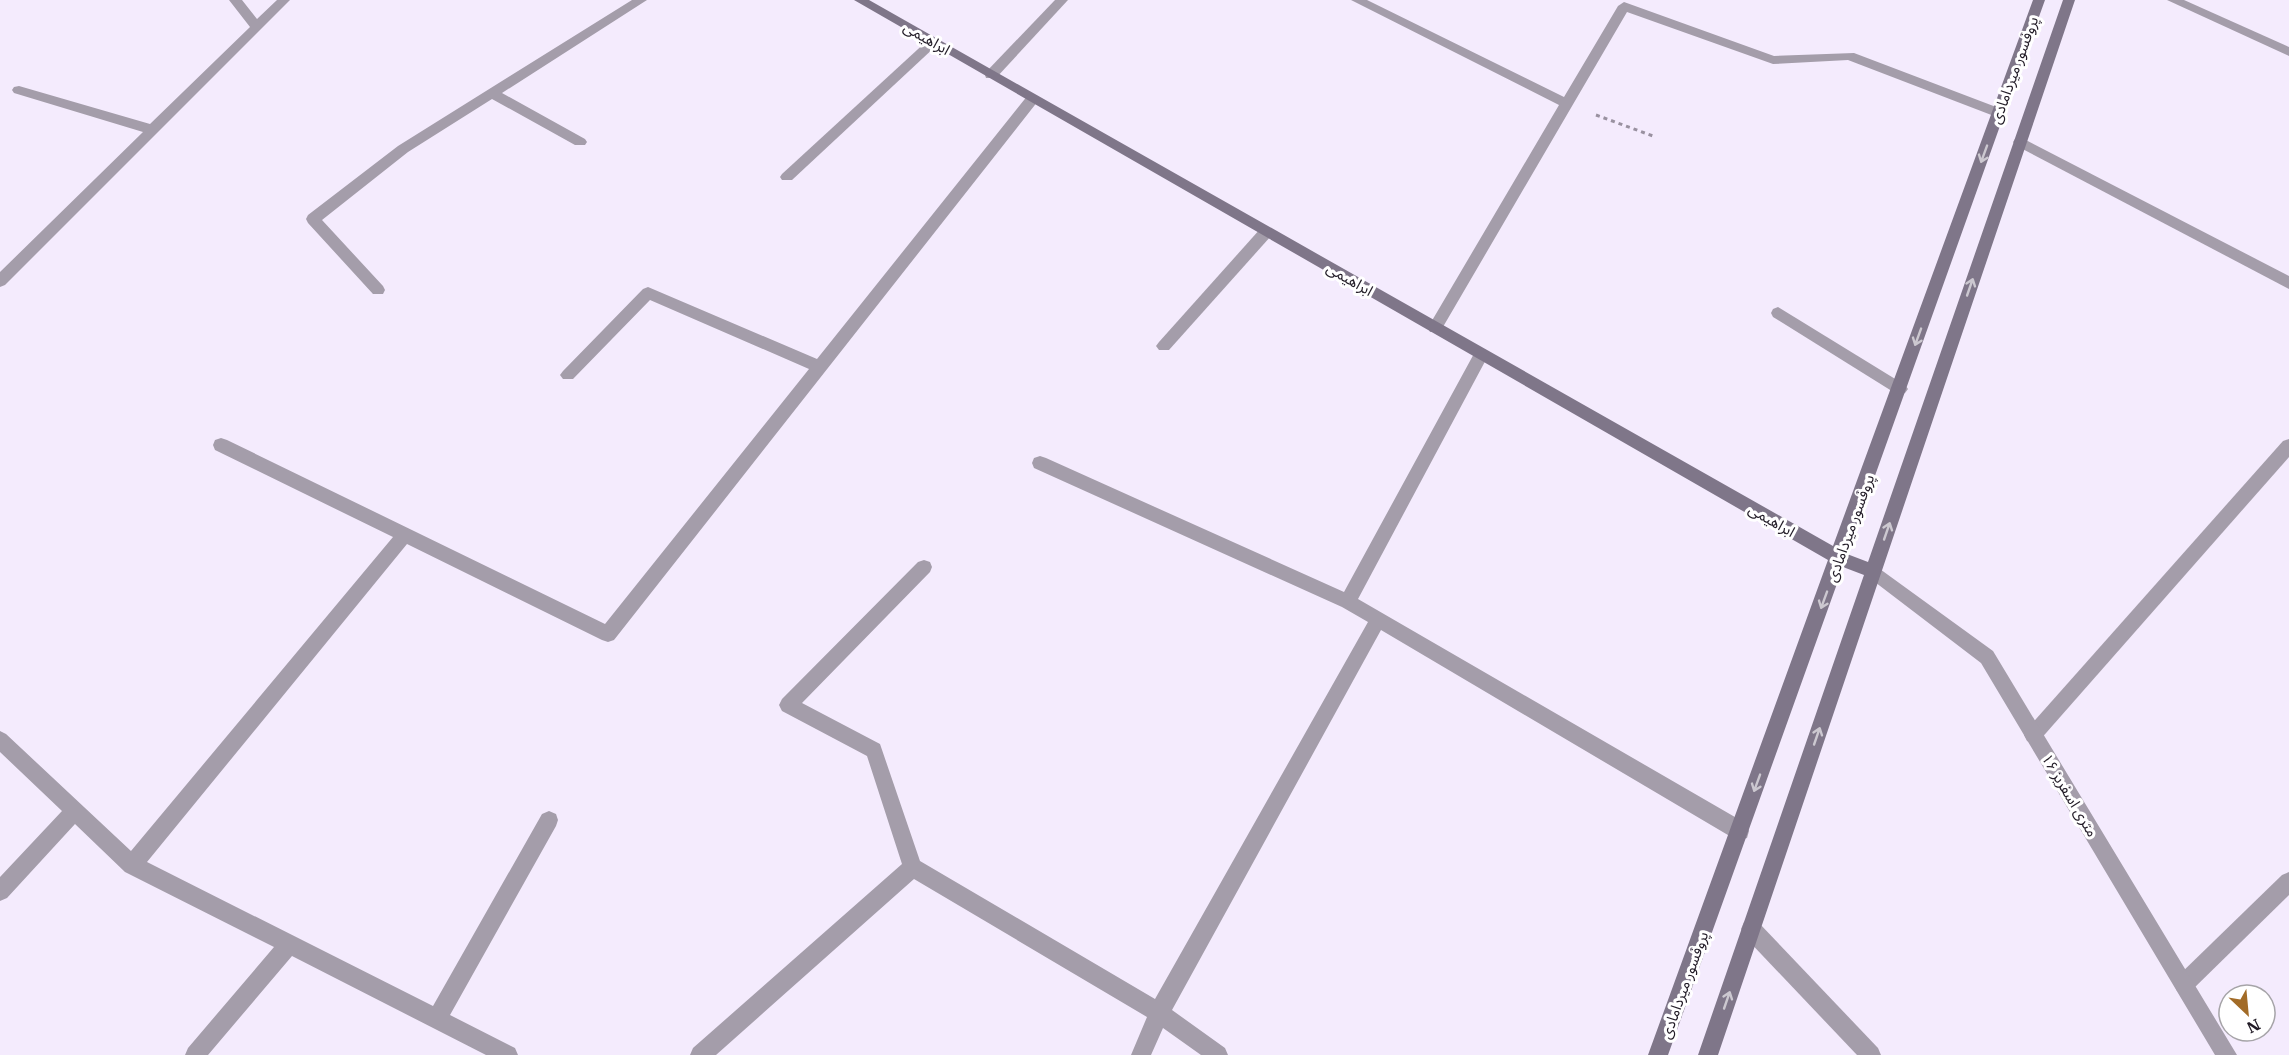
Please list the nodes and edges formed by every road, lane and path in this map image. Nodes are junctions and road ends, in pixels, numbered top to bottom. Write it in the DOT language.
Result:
graph roads {
  1 [pos="235,0"];
  2 [pos="284,0"];
  3 [pos="640,0"];
  4 [pos="860,0"];
  5 [pos="1062,0"];
  6 [pos="1357,0"];
  7 [pos="1611,0"];
  8 [pos="2039,0"];
  9 [pos="2069,0"];
  10 [pos="2173,0"];
  11 [pos="1625,3"];
  12 [pos="257,27"];
  13 [pos="933,42"];
  14 [pos="2289,52"];
  15 [pos="991,75"];
  16 [pos="19,90"];
  17 [pos="491,93"];
  18 [pos="1032,98"];
  19 [pos="1567,104"];
  20 [pos="1998,113"];
  21 [pos="153,130"];
  22 [pos="1653,136"];
  23 [pos="580,142"];
  24 [pos="2020,142"];
  25 [pos="787,177"];
  26 [pos="1266,232"];
  27 [pos="0,281"];
  28 [pos="2289,283"];
  29 [pos="378,290"];
  30 [pos="1778,313"];
  31 [pos="1436,328"];
  32 [pos="1164,346"];
  33 [pos="1481,354"];
  34 [pos="819,367"];
  35 [pos="568,375"];
  36 [pos="1900,388"];
  37 [pos="221,445"];
  38 [pos="2289,446"];
  39 [pos="1040,463"];
  40 [pos="404,535"];
  41 [pos="1839,558"];
  42 [pos="924,567"];
  43 [pos="1873,571"];
  44 [pos="1348,602"];
  45 [pos="1378,620"];
  46 [pos="2033,735"];
  47 [pos="0,740"];
  48 [pos="75,811"];
  49 [pos="549,820"];
  50 [pos="1740,831"];
  51 [pos="132,865"];
  52 [pos="913,867"];
  53 [pos="2289,882"];
  54 [pos="0,891"];
  55 [pos="1751,929"];
  56 [pos="289,944"];
  57 [pos="2184,984"];
  58 [pos="1160,1013"];
  59 [pos="437,1019"];
  60 [pos="195,1055"];
  61 [pos="508,1055"];
  62 [pos="700,1055"];
  63 [pos="1141,1055"];
  64 [pos="1218,1055"];
  65 [pos="1659,1055"];
  66 [pos="1708,1055"];
  67 [pos="1871,1055"];
  68 [pos="2227,1055"];
  1 -- 12 [label="street"];
  2 -- 12 [label="street"];
  3 -- 17 [label="street"];
  4 -- 13 [label="main road, ابراهیمی"];
  5 -- 15 [label="street"];
  6 -- 19 [label="street"];
  7 -- 11 [label="street"];
  8 -- 20 [label="main road, پروفسور میردامادی"];
  9 -- 24 [label="main road, پروفسور میردامادی"];
  10 -- 14 [label="street"];
  11 -- 19 [label="street"];
  11 -- 20 [label="street"];
  12 -- 21 [label="street"];
  13 -- 15 [label="main road, ابراهیمی"];
  13 -- 25 [label="street"];
  15 -- 18 [label="main road, ابراهیمی"];
  16 -- 21 [label="street"];
  17 -- 23 [label="street"];
  17 -- 29 [label="street"];
  18 -- 26 [label="main road, ابراهیمی"];
  18 -- 34 [label="street"];
  19 -- 22 [label="path"];
  19 -- 31 [label="street"];
  20 -- 36 [label="main road, پروفسور میردامادی, one-way"];
  21 -- 27 [label="street"];
  24 -- 28 [label="street"];
  43 -- 24 [label="main road, پروفسور میردامادی, one-way"];
  26 -- 31 [label="main road, ابراهیمی"];
  26 -- 32 [label="street"];
  30 -- 36 [label="street"];
  31 -- 33 [label="main road, ابراهیمی"];
  33 -- 41 [label="main road, ابراهیمی"];
  33 -- 44 [label="street"];
  34 -- 35 [label="street"];
  34 -- 40 [label="street"];
  36 -- 41 [label="main road, پروفسور میردامادی"];
  37 -- 40 [label="street"];
  38 -- 46 [label="street"];
  39 -- 44 [label="street"];
  40 -- 51 [label="street"];
  41 -- 43 [label="main road, ابراهیمی"];
  41 -- 50 [label="main road, پروفسور میردامادی, one-way"];
  42 -- 52 [label="street"];
  43 -- 46 [label="street, ۱۶ متری اسفریز"];
  55 -- 43 [label="main road, پروفسور میردامادی, one-way"];
  44 -- 45 [label="street"];
  45 -- 50 [label="street"];
  45 -- 58 [label="street"];
  46 -- 57 [label="street, ۱۶ متری اسفریز"];
  47 -- 48 [label="street"];
  48 -- 51 [label="street"];
  48 -- 54 [label="street"];
  49 -- 59 [label="street"];
  50 -- 65 [label="main road, پروفسور میردامادی"];
  51 -- 56 [label="street"];
  52 -- 58 [label="street"];
  52 -- 62 [label="street"];
  53 -- 57 [label="street"];
  66 -- 55 [label="main road, پروفسور میردامادی, one-way"];
  55 -- 67 [label="street"];
  56 -- 59 [label="street"];
  56 -- 60 [label="street"];
  57 -- 68 [label="street, ۱۶ متری اسفریز"];
  58 -- 63 [label="street"];
  58 -- 64 [label="street"];
  59 -- 61 [label="street"];
}
